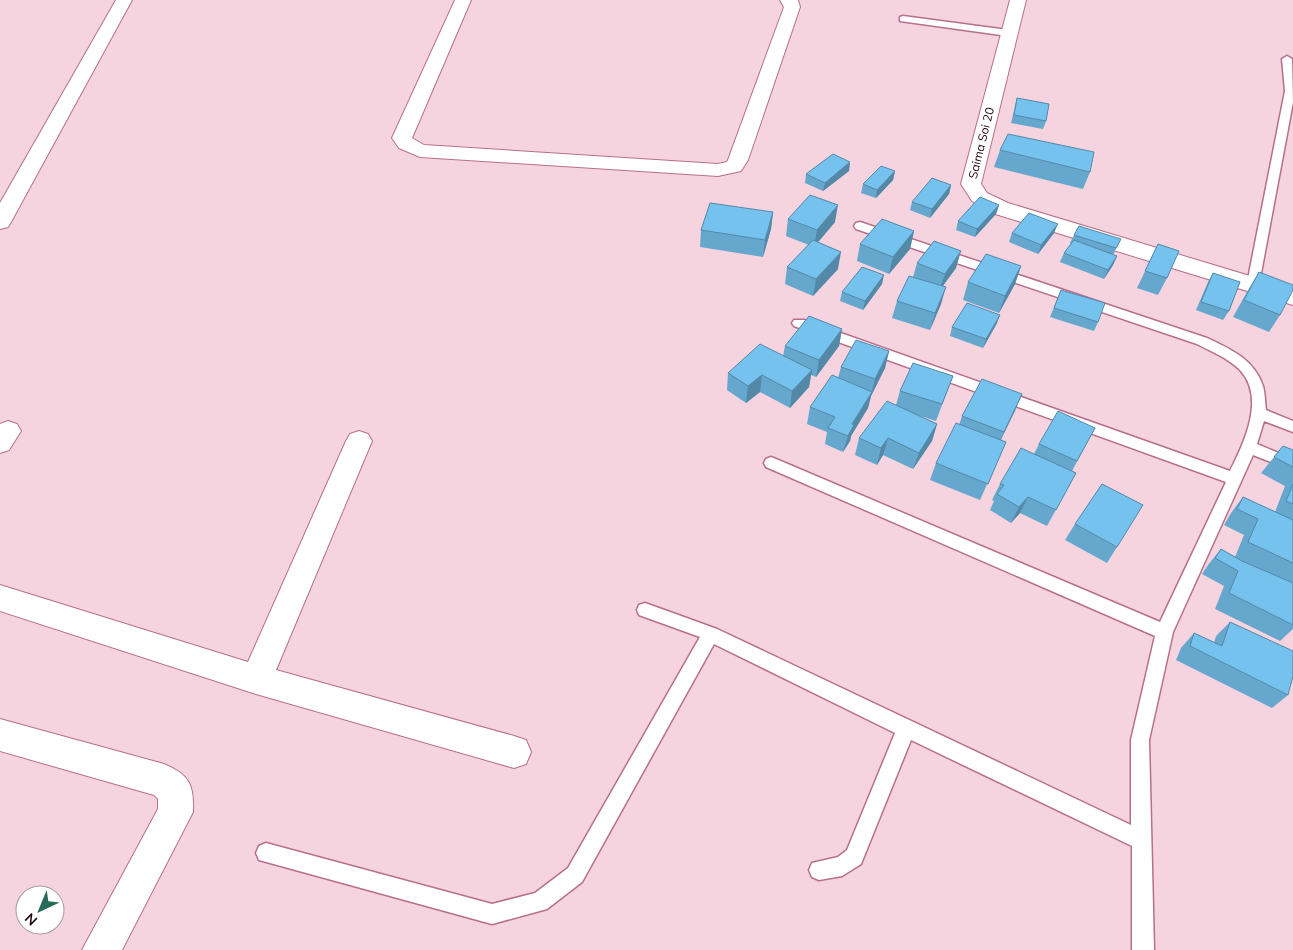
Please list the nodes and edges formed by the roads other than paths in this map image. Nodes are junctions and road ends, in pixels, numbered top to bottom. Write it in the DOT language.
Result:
graph roads {
  1 [pos="124,0"];
  2 [pos="463,0"];
  3 [pos="788,0"];
  4 [pos="1018,0"];
  5 [pos="903,19"];
  6 [pos="1008,33"];
  7 [pos="1287,59"];
  8 [pos="0,222"];
  9 [pos="860,226"];
  10 [pos="1252,284"];
  11 [pos="1293,297"];
  12 [pos="800,323"];
  13 [pos="1259,413"];
  14 [pos="1293,427"];
  15 [pos="359,441"];
  16 [pos="1249,447"];
  17 [pos="771,463"];
  18 [pos="1293,465"];
  19 [pos="1234,479"];
  20 [pos="0,598"];
  21 [pos="645,610"];
  22 [pos="1164,632"];
  23 [pos="711,634"];
  24 [pos="256,678"];
  25 [pos="906,729"];
  26 [pos="0,735"];
  27 [pos="514,752"];
  28 [pos="1141,840"];
  29 [pos="266,853"];
  30 [pos="820,870"];
  31 [pos="101,950"];
  32 [pos="1143,950"];
  1 -- 8 [label="street"];
  2 -- 3 [label="street"];
  4 -- 6 [label="street, Saima Soi 20"];
  5 -- 6 [label="lane"];
  6 -- 10 [label="street, Saima Soi 20"];
  7 -- 10 [label="lane"];
  9 -- 13 [label="lane"];
  10 -- 11 [label="street, Saima Soi 20"];
  12 -- 19 [label="lane"];
  13 -- 14 [label="lane"];
  13 -- 16 [label="lane"];
  15 -- 24 [label="street"];
  16 -- 18 [label="lane"];
  16 -- 19 [label="lane"];
  17 -- 22 [label="lane"];
  19 -- 22 [label="lane"];
  20 -- 24 [label="street"];
  21 -- 23 [label="lane"];
  22 -- 28 [label="lane"];
  23 -- 25 [label="lane"];
  23 -- 29 [label="lane"];
  24 -- 27 [label="street"];
  25 -- 28 [label="lane"];
  25 -- 30 [label="lane"];
  26 -- 31 [label="street"];
  28 -- 32 [label="lane"];
}
